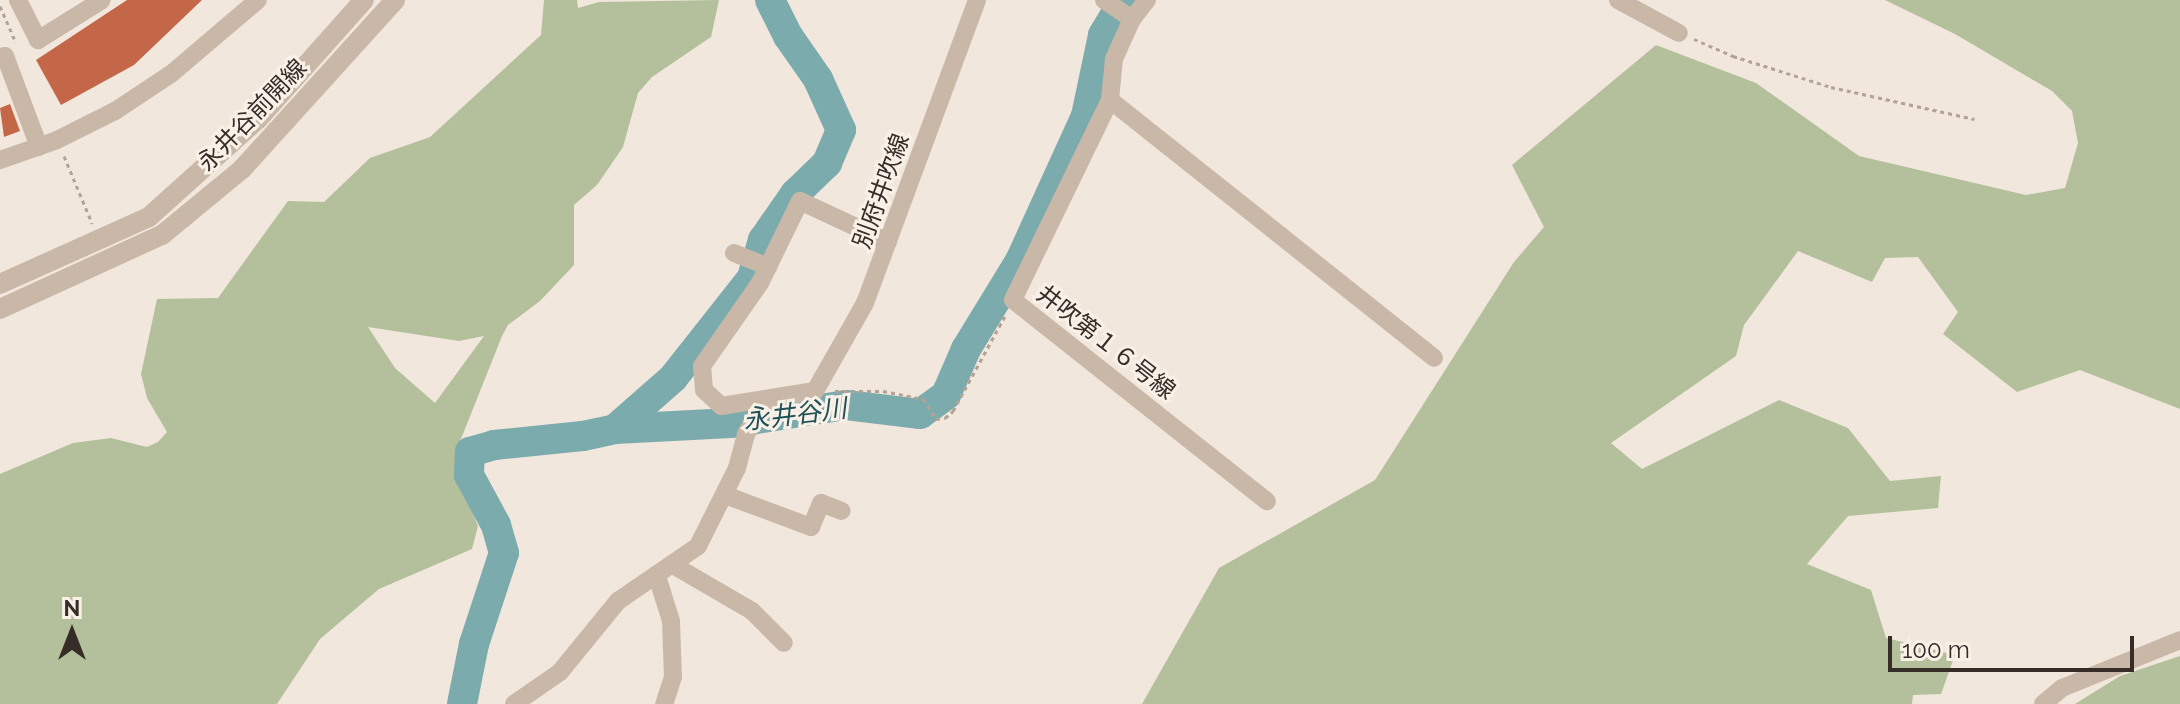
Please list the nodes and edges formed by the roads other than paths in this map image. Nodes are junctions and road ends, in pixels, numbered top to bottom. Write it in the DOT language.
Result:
graph roads {
  1 [pos="18,0"];
  2 [pos="102,0"];
  3 [pos="258,0"];
  4 [pos="364,0"];
  5 [pos="395,0"];
  6 [pos="977,0"];
  7 [pos="1105,0"];
  8 [pos="1147,0"];
  9 [pos="1618,0"];
  10 [pos="1129,16"];
  11 [pos="1679,33"];
  12 [pos="0,58"];
  13 [pos="1110,100"];
  14 [pos="39,147"];
  15 [pos="0,160"];
  16 [pos="888,242"];
  17 [pos="0,284"];
  18 [pos="0,309"];
  19 [pos="1434,358"];
  20 [pos="765,402"];
  21 [pos="725,495"];
  22 [pos="1267,501"];
  23 [pos="842,511"];
  24 [pos="673,565"];
  25 [pos="657,576"];
  26 [pos="2180,640"];
  27 [pos="784,643"];
  28 [pos="514,704"];
  29 [pos="664,704"];
  30 [pos="2043,704"];
  1 -- 2 [label="street"];
  3 -- 14 [label="street"];
  4 -- 17 [label="street, 永井谷前開線"];
  5 -- 18 [label="street, 永井谷前開線"];
  6 -- 16 [label="street, 別府井吹線"];
  7 -- 10 [label="street"];
  8 -- 10 [label="street, 井吹第１６号線"];
  9 -- 11 [label="street"];
  10 -- 13 [label="street, 井吹第１６号線"];
  12 -- 14 [label="street"];
  13 -- 19 [label="street"];
  13 -- 22 [label="street, 井吹第１６号線"];
  14 -- 15 [label="street"];
  16 -- 20 [label="street, 別府井吹線"];
  16 -- 20 [label="street"];
  20 -- 21 [label="street"];
  21 -- 23 [label="street"];
  21 -- 24 [label="street"];
  24 -- 25 [label="street"];
  24 -- 27 [label="street"];
  25 -- 28 [label="street"];
  25 -- 29 [label="street"];
  26 -- 30 [label="street"];
}
